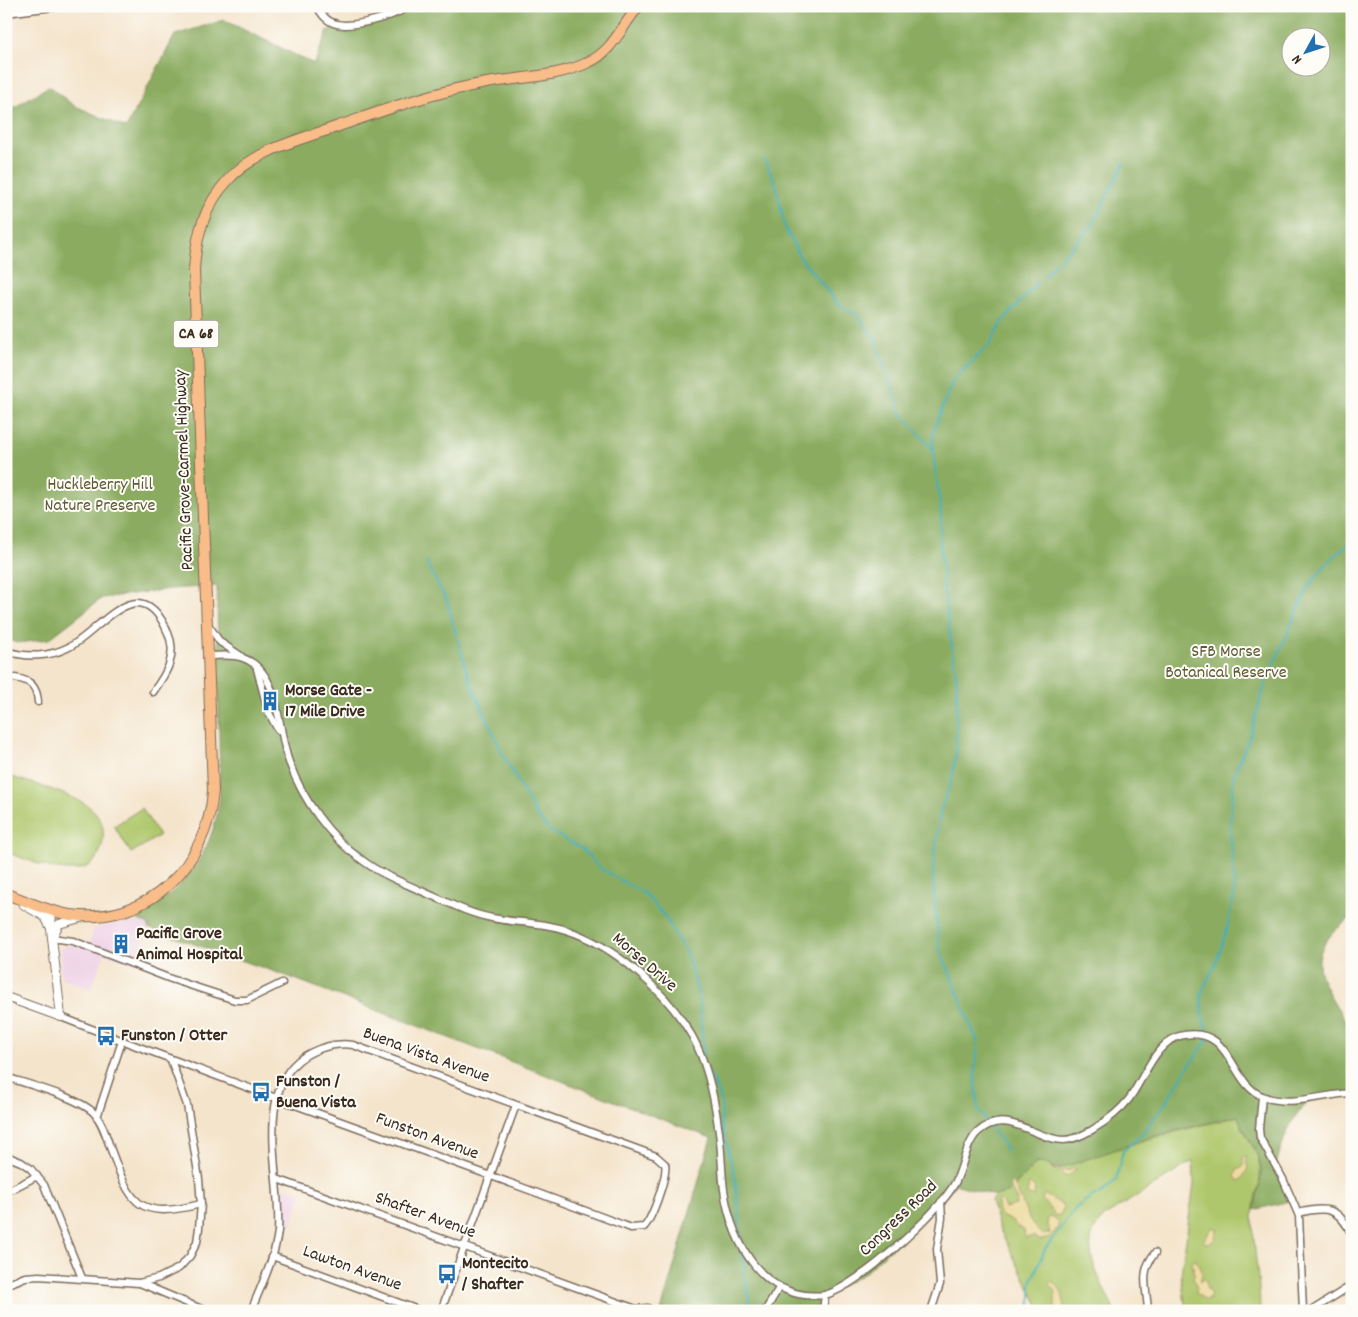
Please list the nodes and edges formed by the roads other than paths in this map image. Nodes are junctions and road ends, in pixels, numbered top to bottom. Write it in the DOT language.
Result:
graph roads {
  1 [pos="61,6"];
  2 [pos="317,6"];
  3 [pos="408,6"];
  4 [pos="639,6"];
  5 [pos="6,13"];
  6 [pos="207,622"];
  7 [pos="6,651"];
  8 [pos="209,656"];
  9 [pos="244,658"];
  10 [pos="15,678"];
  11 [pos="153,692"];
  12 [pos="38,702"];
  13 [pos="6,894"];
  14 [pos="6,898"];
  15 [pos="52,910"];
  16 [pos="88,916"];
  17 [pos="51,929"];
  18 [pos="52,938"];
  19 [pos="282,984"];
  20 [pos="6,997"];
  21 [pos="61,1017"];
  22 [pos="122,1041"];
  23 [pos="170,1060"];
  24 [pos="6,1077"];
  25 [pos="1352,1093"];
  26 [pos="1262,1096"];
  27 [pos="276,1098"];
  28 [pos="516,1105"];
  29 [pos="97,1117"];
  30 [pos="6,1156"];
  31 [pos="665,1174"];
  32 [pos="37,1176"];
  33 [pos="490,1176"];
  34 [pos="277,1179"];
  35 [pos="6,1192"];
  36 [pos="941,1202"];
  37 [pos="201,1204"];
  38 [pos="1298,1213"];
  39 [pos="1352,1235"];
  40 [pos="465,1247"];
  41 [pos="1155,1253"];
  42 [pos="272,1256"];
  43 [pos="82,1278"];
  44 [pos="139,1283"];
  45 [pos="6,1285"];
  46 [pos="1352,1285"];
  47 [pos="778,1288"];
  48 [pos="825,1294"];
  49 [pos="648,1308"];
  50 [pos="206,1311"];
  51 [pos="252,1311"];
  52 [pos="421,1311"];
  53 [pos="441,1311"];
  54 [pos="765,1311"];
  55 [pos="824,1311"];
  56 [pos="931,1311"];
  57 [pos="1148,1311"];
  58 [pos="1302,1311"];
  59 [pos="1311,1311"];
  1 -- 5 [label="street"];
  2 -- 3 [label="street"];
  4 -- 6 [label="main road, Pacific Grove-Carmel Highway / CA 68"];
  6 -- 8 [label="main road, Pacific Grove-Carmel Highway / CA 68"];
  6 -- 9 [label="street"];
  7 -- 11 [label="street"];
  8 -- 9 [label="street, Morse Drive"];
  8 -- 16 [label="main road, Pacific Grove-Carmel Highway / CA 68"];
  9 -- 47 [label="street, Morse Drive"];
  10 -- 12 [label="street"];
  13 -- 15 [label="main road, CA 68"];
  14 -- 17 [label="street"];
  15 -- 16 [label="main road, CA 68"];
  15 -- 17 [label="street"];
  16 -- 18 [label="street"];
  17 -- 18 [label="street"];
  18 -- 19 [label="street"];
  18 -- 21 [label="street"];
  20 -- 21 [label="street, Funston Avenue"];
  21 -- 22 [label="street, Funston Avenue"];
  22 -- 23 [label="street, Funston Avenue"];
  22 -- 29 [label="street"];
  23 -- 27 [label="street, Funston Avenue"];
  23 -- 37 [label="street"];
  24 -- 29 [label="street"];
  25 -- 26 [label="street"];
  26 -- 36 [label="street, Congress Road"];
  26 -- 38 [label="street"];
  27 -- 28 [label="street, Buena Vista Avenue"];
  27 -- 33 [label="street, Funston Avenue"];
  27 -- 34 [label="street, Buena Vista Avenue"];
  28 -- 31 [label="street, Buena Vista Avenue"];
  28 -- 33 [label="street"];
  29 -- 37 [label="street"];
  30 -- 32 [label="street"];
  31 -- 33 [label="street, Funston Avenue"];
  32 -- 35 [label="street"];
  32 -- 43 [label="street"];
  33 -- 40 [label="street"];
  34 -- 40 [label="street, Shafter Avenue"];
  34 -- 42 [label="street, Buena Vista Avenue"];
  36 -- 48 [label="street, Congress Road"];
  36 -- 56 [label="street"];
  37 -- 44 [label="street"];
  38 -- 39 [label="street"];
  38 -- 58 [label="street"];
  40 -- 49 [label="street, Shafter Avenue"];
  40 -- 53 [label="street"];
  41 -- 57 [label="street"];
  42 -- 51 [label="street, Buena Vista Avenue"];
  42 -- 52 [label="street, Lawton Avenue"];
  43 -- 44 [label="street"];
  43 -- 45 [label="street"];
  44 -- 50 [label="street"];
  46 -- 59 [label="street"];
  47 -- 48 [label="street"];
  47 -- 54 [label="street"];
  48 -- 55 [label="street"];
}
